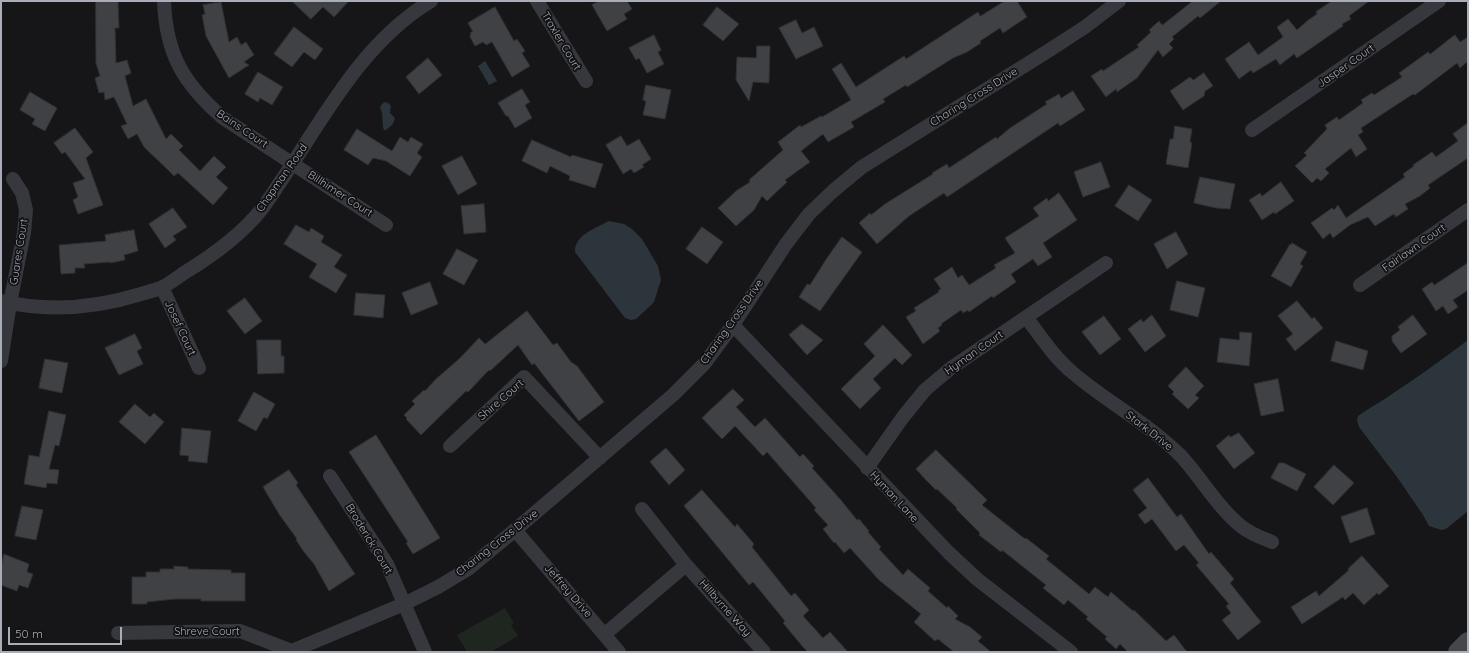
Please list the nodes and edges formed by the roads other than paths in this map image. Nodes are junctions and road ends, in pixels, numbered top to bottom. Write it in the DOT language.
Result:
graph roads {
  1 [pos="164,1"];
  2 [pos="431,1"];
  3 [pos="537,1"];
  4 [pos="1119,1"];
  5 [pos="1439,1"];
  6 [pos="586,81"];
  7 [pos="1252,130"];
  8 [pos="293,163"];
  9 [pos="14,180"];
  10 [pos="1468,210"];
  11 [pos="386,225"];
  12 [pos="1106,263"];
  13 [pos="1360,285"];
  14 [pos="162,287"];
  15 [pos="6,302"];
  16 [pos="1026,317"];
  17 [pos="733,325"];
  18 [pos="1,361"];
  19 [pos="199,368"];
  20 [pos="450,446"];
  21 [pos="600,458"];
  22 [pos="867,468"];
  23 [pos="330,476"];
  24 [pos="642,509"];
  25 [pos="515,530"];
  26 [pos="1272,542"];
  27 [pos="686,565"];
  28 [pos="404,604"];
  29 [pos="118,633"];
  30 [pos="605,634"];
  31 [pos="1468,642"];
  32 [pos="291,652"];
  33 [pos="425,652"];
  34 [pos="620,652"];
  35 [pos="764,652"];
  36 [pos="1071,652"];
  37 [pos="1458,652"];
  1 -- 8 [label="street, Bains Court"];
  2 -- 8 [label="street, Chapman Road"];
  3 -- 6 [label="street, Traxler Court"];
  4 -- 17 [label="street, Charing Cross Drive"];
  5 -- 7 [label="street, Jasper Court"];
  8 -- 11 [label="street, Billhimer Court"];
  8 -- 14 [label="street, Chapman Road"];
  9 -- 15 [label="street, Guares Court"];
  10 -- 13 [label="street, Fairlawn Court"];
  12 -- 16 [label="street, Hyman Court"];
  14 -- 15 [label="street, Chapman Road"];
  14 -- 19 [label="street, Josef Court"];
  15 -- 18 [label="street, Guares Court"];
  16 -- 22 [label="street, Hyman Court"];
  16 -- 26 [label="street, Stark Drive"];
  17 -- 21 [label="street, Charing Cross Drive"];
  17 -- 22 [label="street, Hyman Lane"];
  20 -- 21 [label="street, Shire Court"];
  21 -- 25 [label="street, Charing Cross Drive"];
  22 -- 36 [label="street, Hyman Lane"];
  23 -- 28 [label="street, Broderick Court"];
  24 -- 27 [label="street, Hillburne Way"];
  25 -- 28 [label="street, Charing Cross Drive"];
  25 -- 30 [label="street, Jeffrey Drive"];
  27 -- 30 [label="street"];
  27 -- 35 [label="street, Hillburne Way"];
  28 -- 32 [label="street, Charing Cross Drive"];
  28 -- 33 [label="street, Broderick Court"];
  29 -- 32 [label="street, Shreve Court"];
  30 -- 34 [label="street, Jeffrey Drive"];
  31 -- 37 [label="main road"];
}
